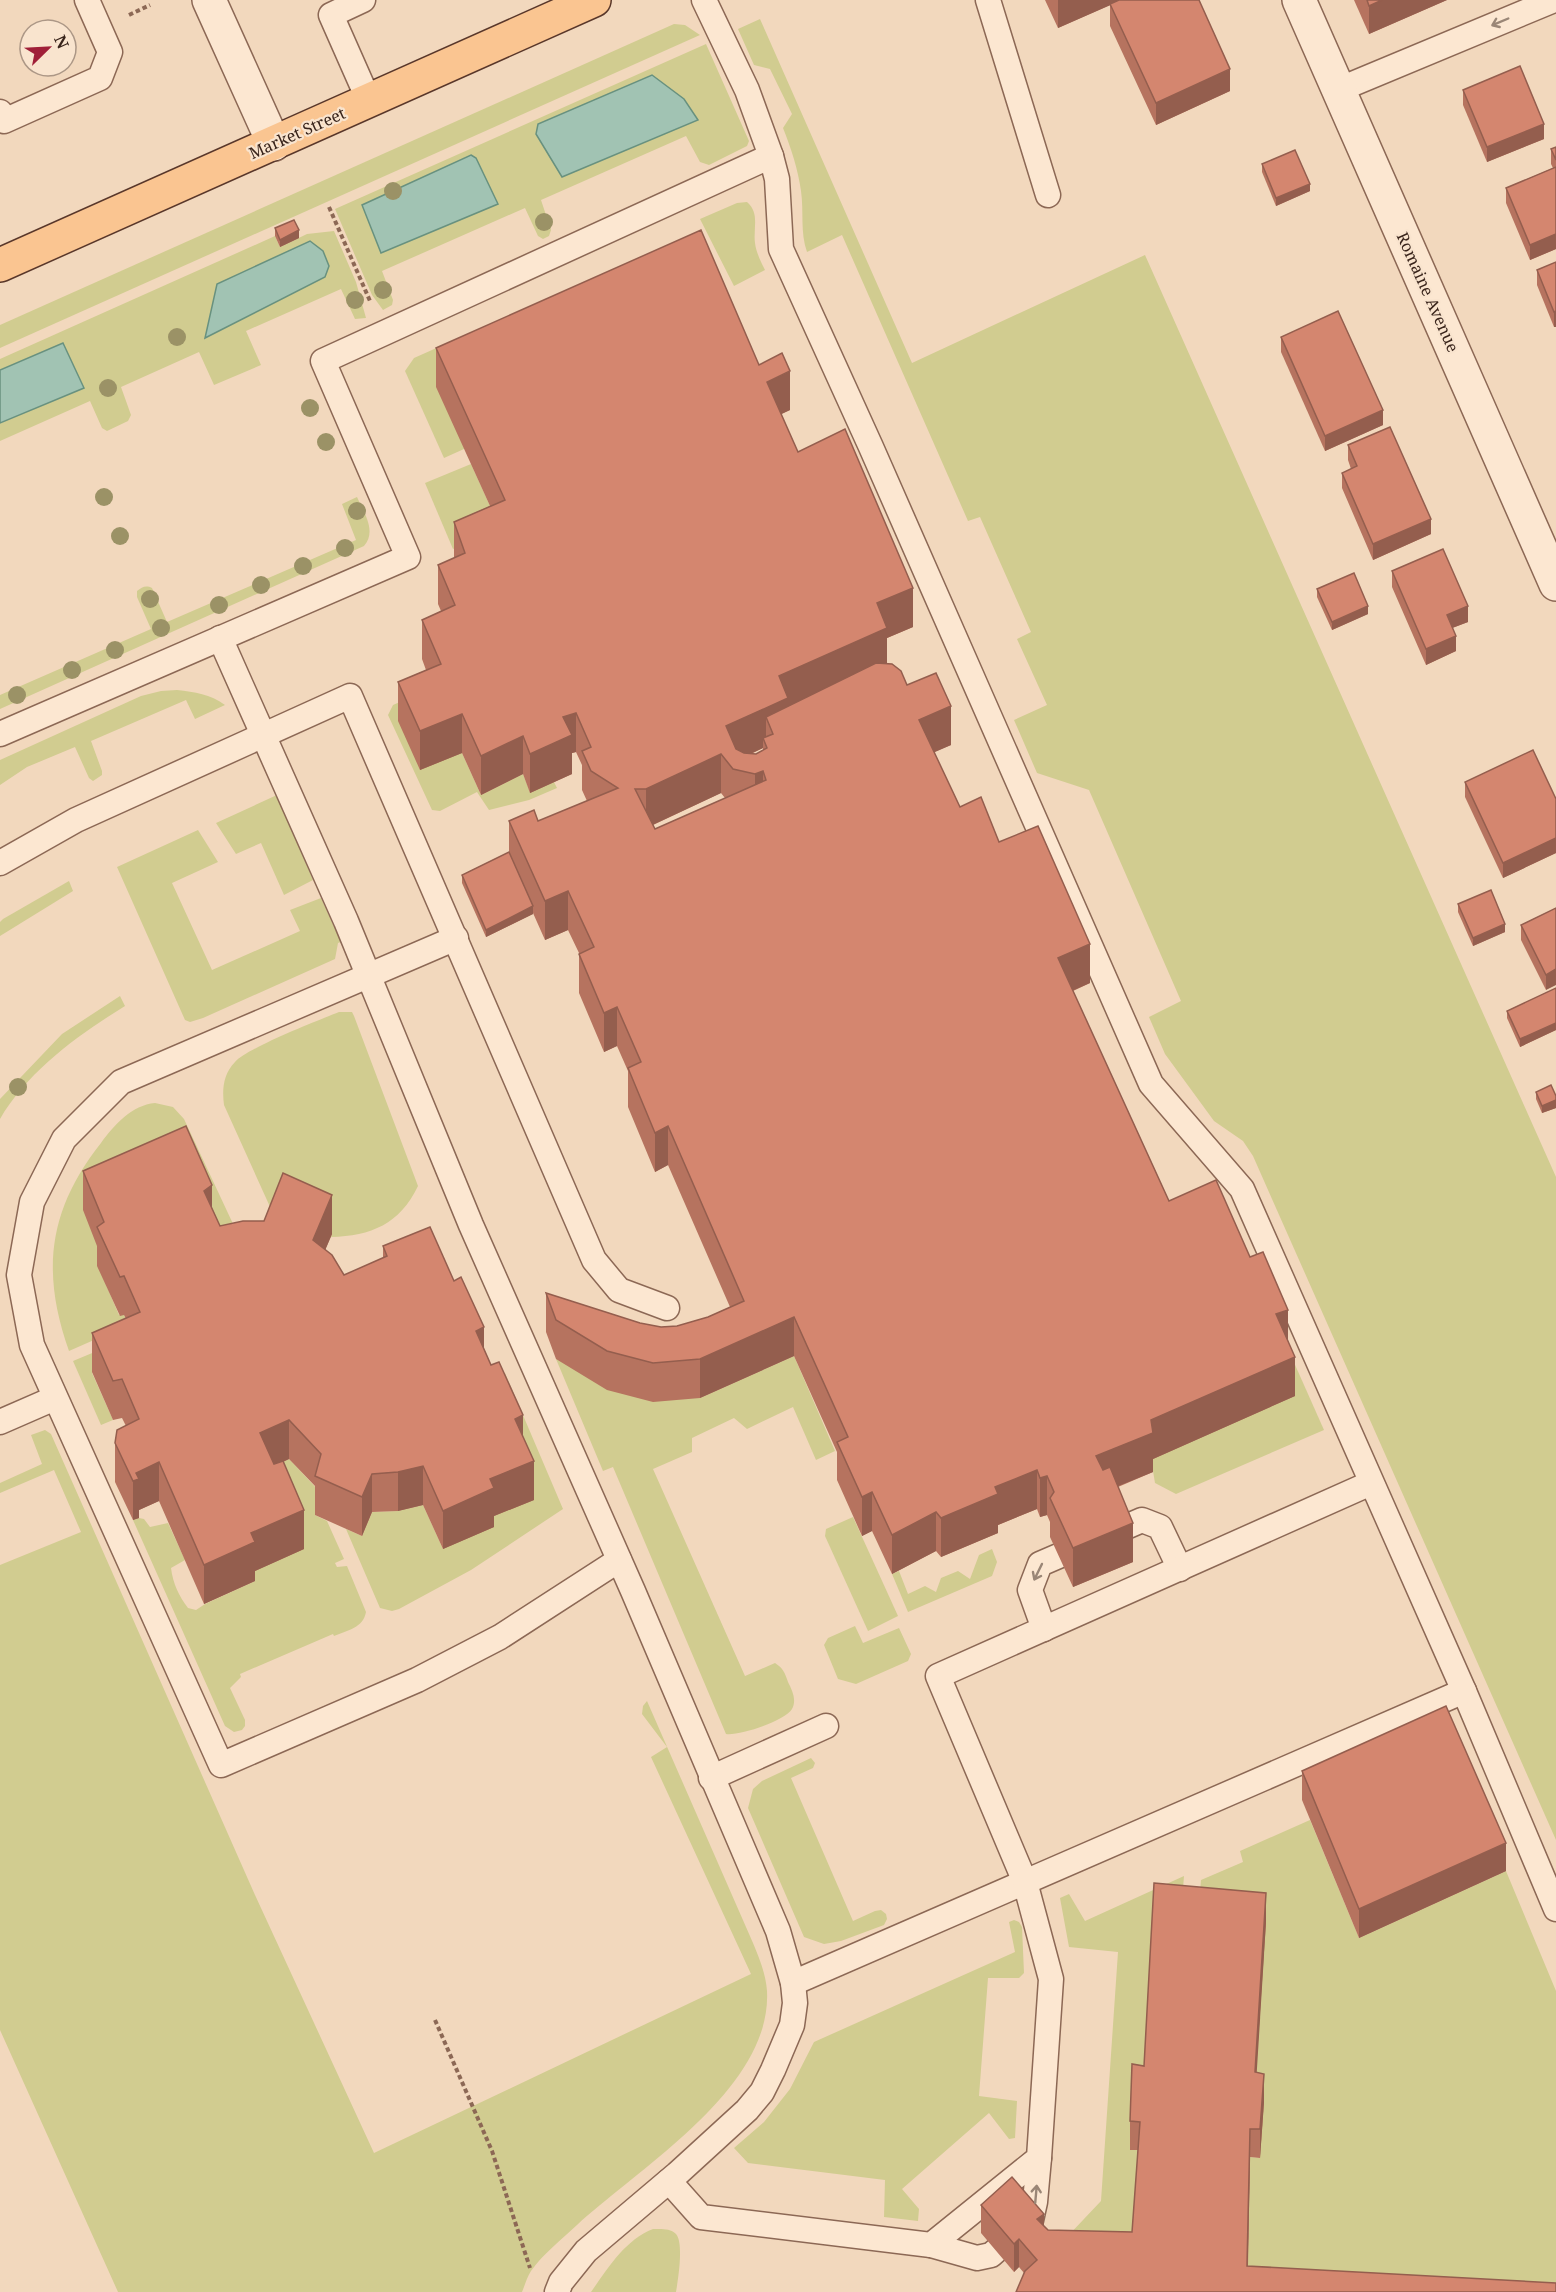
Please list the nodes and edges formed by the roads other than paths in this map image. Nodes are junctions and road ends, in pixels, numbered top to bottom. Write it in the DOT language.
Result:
graph roads {
  1 [pos="87,0"];
  2 [pos="209,0"];
  3 [pos="363,0"];
  4 [pos="593,0"];
  5 [pos="705,0"];
  6 [pos="988,0"];
  7 [pos="1299,0"];
  8 [pos="1554,0"];
  9 [pos="1338,90"];
  10 [pos="369,101"];
  11 [pos="1,119"];
  12 [pos="274,144"];
  13 [pos="771,156"];
  14 [pos="1048,195"];
  15 [pos="0,265"];
  16 [pos="1556,584"];
  17 [pos="220,639"];
  18 [pos="0,734"];
  19 [pos="264,734"];
  20 [pos="0,862"];
  21 [pos="456,938"];
  22 [pos="370,976"];
  23 [pos="667,1308"];
  24 [pos="55,1398"];
  25 [pos="0,1422"];
  26 [pos="1371,1484"];
  27 [pos="619,1560"];
  28 [pos="1180,1569"];
  29 [pos="1044,1629"];
  30 [pos="1464,1691"];
  31 [pos="826,1726"];
  32 [pos="711,1778"];
  33 [pos="1025,1882"];
  34 [pos="1556,1909"];
  35 [pos="794,1983"];
  36 [pos="1039,2158"];
  37 [pos="669,2181"];
  38 [pos="931,2245"];
  39 [pos="557,2292"];
  1 -- 11 [label="lane"];
  2 -- 12 [label="street"];
  3 -- 10 [label="lane"];
  4 -- 10 [label="main road, Market Street"];
  5 -- 13 [label="lane"];
  6 -- 14 [label="lane"];
  7 -- 9 [label="street, Romaine Avenue"];
  8 -- 9 [label="lane, one-way"];
  9 -- 16 [label="street, Romaine Avenue"];
  10 -- 12 [label="main road, Market Street"];
  12 -- 15 [label="main road, Market Street"];
  13 -- 17 [label="lane"];
  13 -- 26 [label="lane"];
  17 -- 18 [label="lane"];
  17 -- 19 [label="lane"];
  19 -- 20 [label="lane"];
  19 -- 21 [label="lane"];
  19 -- 22 [label="lane"];
  21 -- 22 [label="lane"];
  21 -- 23 [label="lane"];
  22 -- 24 [label="lane"];
  22 -- 27 [label="lane"];
  24 -- 25 [label="lane"];
  24 -- 27 [label="lane"];
  26 -- 28 [label="lane"];
  26 -- 30 [label="lane"];
  27 -- 32 [label="lane"];
  28 -- 29 [label="lane"];
  28 -- 29 [label="lane, one-way"];
  29 -- 33 [label="lane"];
  30 -- 33 [label="lane"];
  30 -- 34 [label="lane"];
  31 -- 32 [label="lane"];
  32 -- 35 [label="lane"];
  33 -- 35 [label="lane"];
  33 -- 36 [label="lane"];
  35 -- 37 [label="lane"];
  36 -- 38 [label="lane"];
  38 -- 36 [label="lane, one-way"];
  37 -- 38 [label="lane"];
  37 -- 39 [label="lane"];
}
